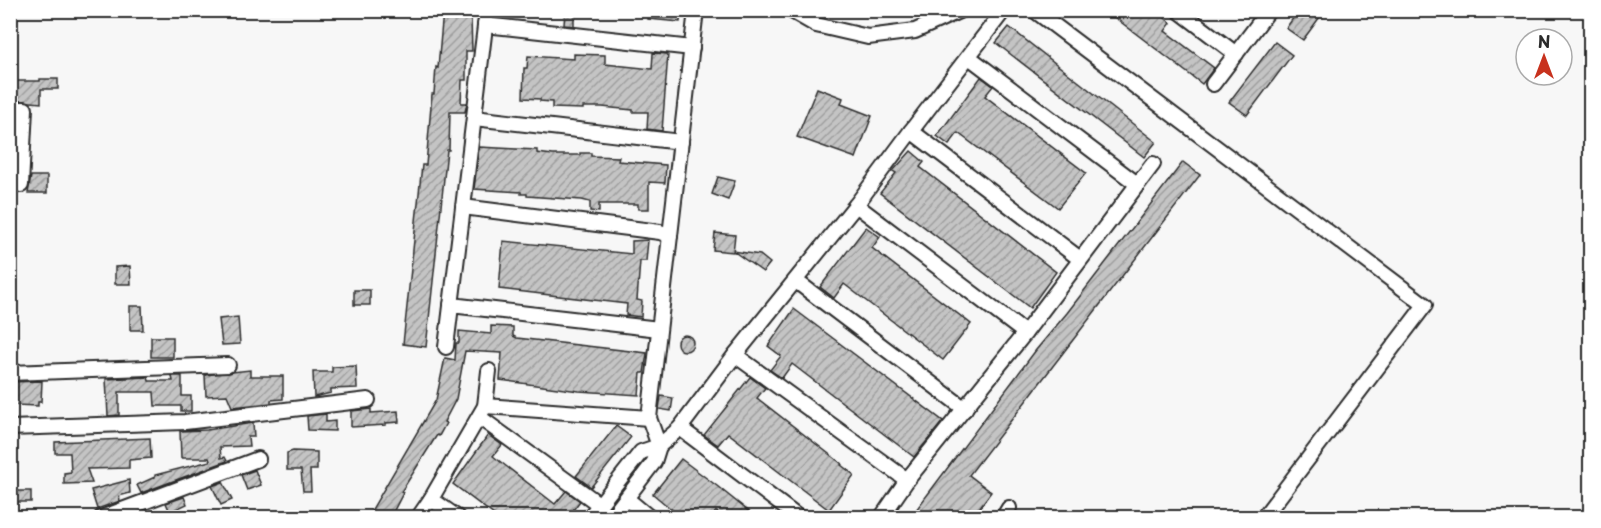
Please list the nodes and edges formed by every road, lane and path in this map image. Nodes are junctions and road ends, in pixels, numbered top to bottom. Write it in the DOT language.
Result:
graph roads {
  1 [pos="487,10"];
  2 [pos="696,10"];
  3 [pos="790,10"];
  4 [pos="961,10"];
  5 [pos="1005,10"];
  6 [pos="1034,10"];
  7 [pos="1178,10"];
  8 [pos="1269,10"];
  9 [pos="485,25"];
  10 [pos="692,48"];
  11 [pos="1236,54"];
  12 [pos="969,57"];
  13 [pos="1213,84"];
  14 [pos="10,109"];
  15 [pos="474,118"];
  16 [pos="911,131"];
  17 [pos="681,142"];
  18 [pos="1153,164"];
  19 [pos="1137,184"];
  20 [pos="21,185"];
  21 [pos="856,205"];
  22 [pos="463,207"];
  23 [pos="670,236"];
  24 [pos="1080,259"];
  25 [pos="796,281"];
  26 [pos="451,305"];
  27 [pos="659,328"];
  28 [pos="1025,333"];
  29 [pos="446,347"];
  30 [pos="735,355"];
  31 [pos="228,365"];
  32 [pos="489,371"];
  33 [pos="10,373"];
  34 [pos="368,400"];
  35 [pos="965,409"];
  36 [pos="482,411"];
  37 [pos="649,418"];
  38 [pos="10,428"];
  39 [pos="680,428"];
  40 [pos="659,446"];
  41 [pos="258,459"];
  42 [pos="907,480"];
  43 [pos="431,499"];
  44 [pos="627,499"];
  45 [pos="600,505"];
  46 [pos="101,518"];
  47 [pos="418,518"];
  48 [pos="458,518"];
  49 [pos="589,518"];
  50 [pos="611,518"];
  51 [pos="650,518"];
  52 [pos="799,518"];
  53 [pos="881,518"];
  54 [pos="1263,518"];
  1 -- 9 [label="street"];
  2 -- 10 [label="street"];
  3 -- 4 [label="street"];
  5 -- 12 [label="street"];
  6 -- 54 [label="street"];
  7 -- 11 [label="street"];
  8 -- 11 [label="street"];
  9 -- 10 [label="street"];
  9 -- 15 [label="street"];
  10 -- 17 [label="street"];
  11 -- 13 [label="street"];
  12 -- 16 [label="street"];
  12 -- 19 [label="street"];
  14 -- 20 [label="street"];
  15 -- 17 [label="street"];
  15 -- 22 [label="street"];
  16 -- 21 [label="street"];
  16 -- 24 [label="street"];
  17 -- 23 [label="street"];
  18 -- 19 [label="street"];
  19 -- 24 [label="street"];
  21 -- 25 [label="street"];
  21 -- 28 [label="street"];
  22 -- 23 [label="street"];
  22 -- 26 [label="street"];
  23 -- 27 [label="street"];
  24 -- 28 [label="street"];
  25 -- 30 [label="street"];
  25 -- 35 [label="street"];
  26 -- 27 [label="street"];
  26 -- 29 [label="street"];
  27 -- 37 [label="street"];
  28 -- 35 [label="street"];
  30 -- 39 [label="street"];
  30 -- 42 [label="street"];
  31 -- 33 [label="street"];
  32 -- 36 [label="street"];
  34 -- 38 [label="street"];
  35 -- 42 [label="street"];
  36 -- 37 [label="street"];
  36 -- 43 [label="street"];
  36 -- 45 [label="street"];
  37 -- 40 [label="street"];
  39 -- 40 [label="street"];
  39 -- 52 [label="street"];
  40 -- 44 [label="street"];
  40 -- 45 [label="street"];
  41 -- 46 [label="street"];
  42 -- 53 [label="street"];
  43 -- 47 [label="street"];
  43 -- 48 [label="street"];
  44 -- 50 [label="street"];
  44 -- 51 [label="street"];
  45 -- 49 [label="street"];
}
